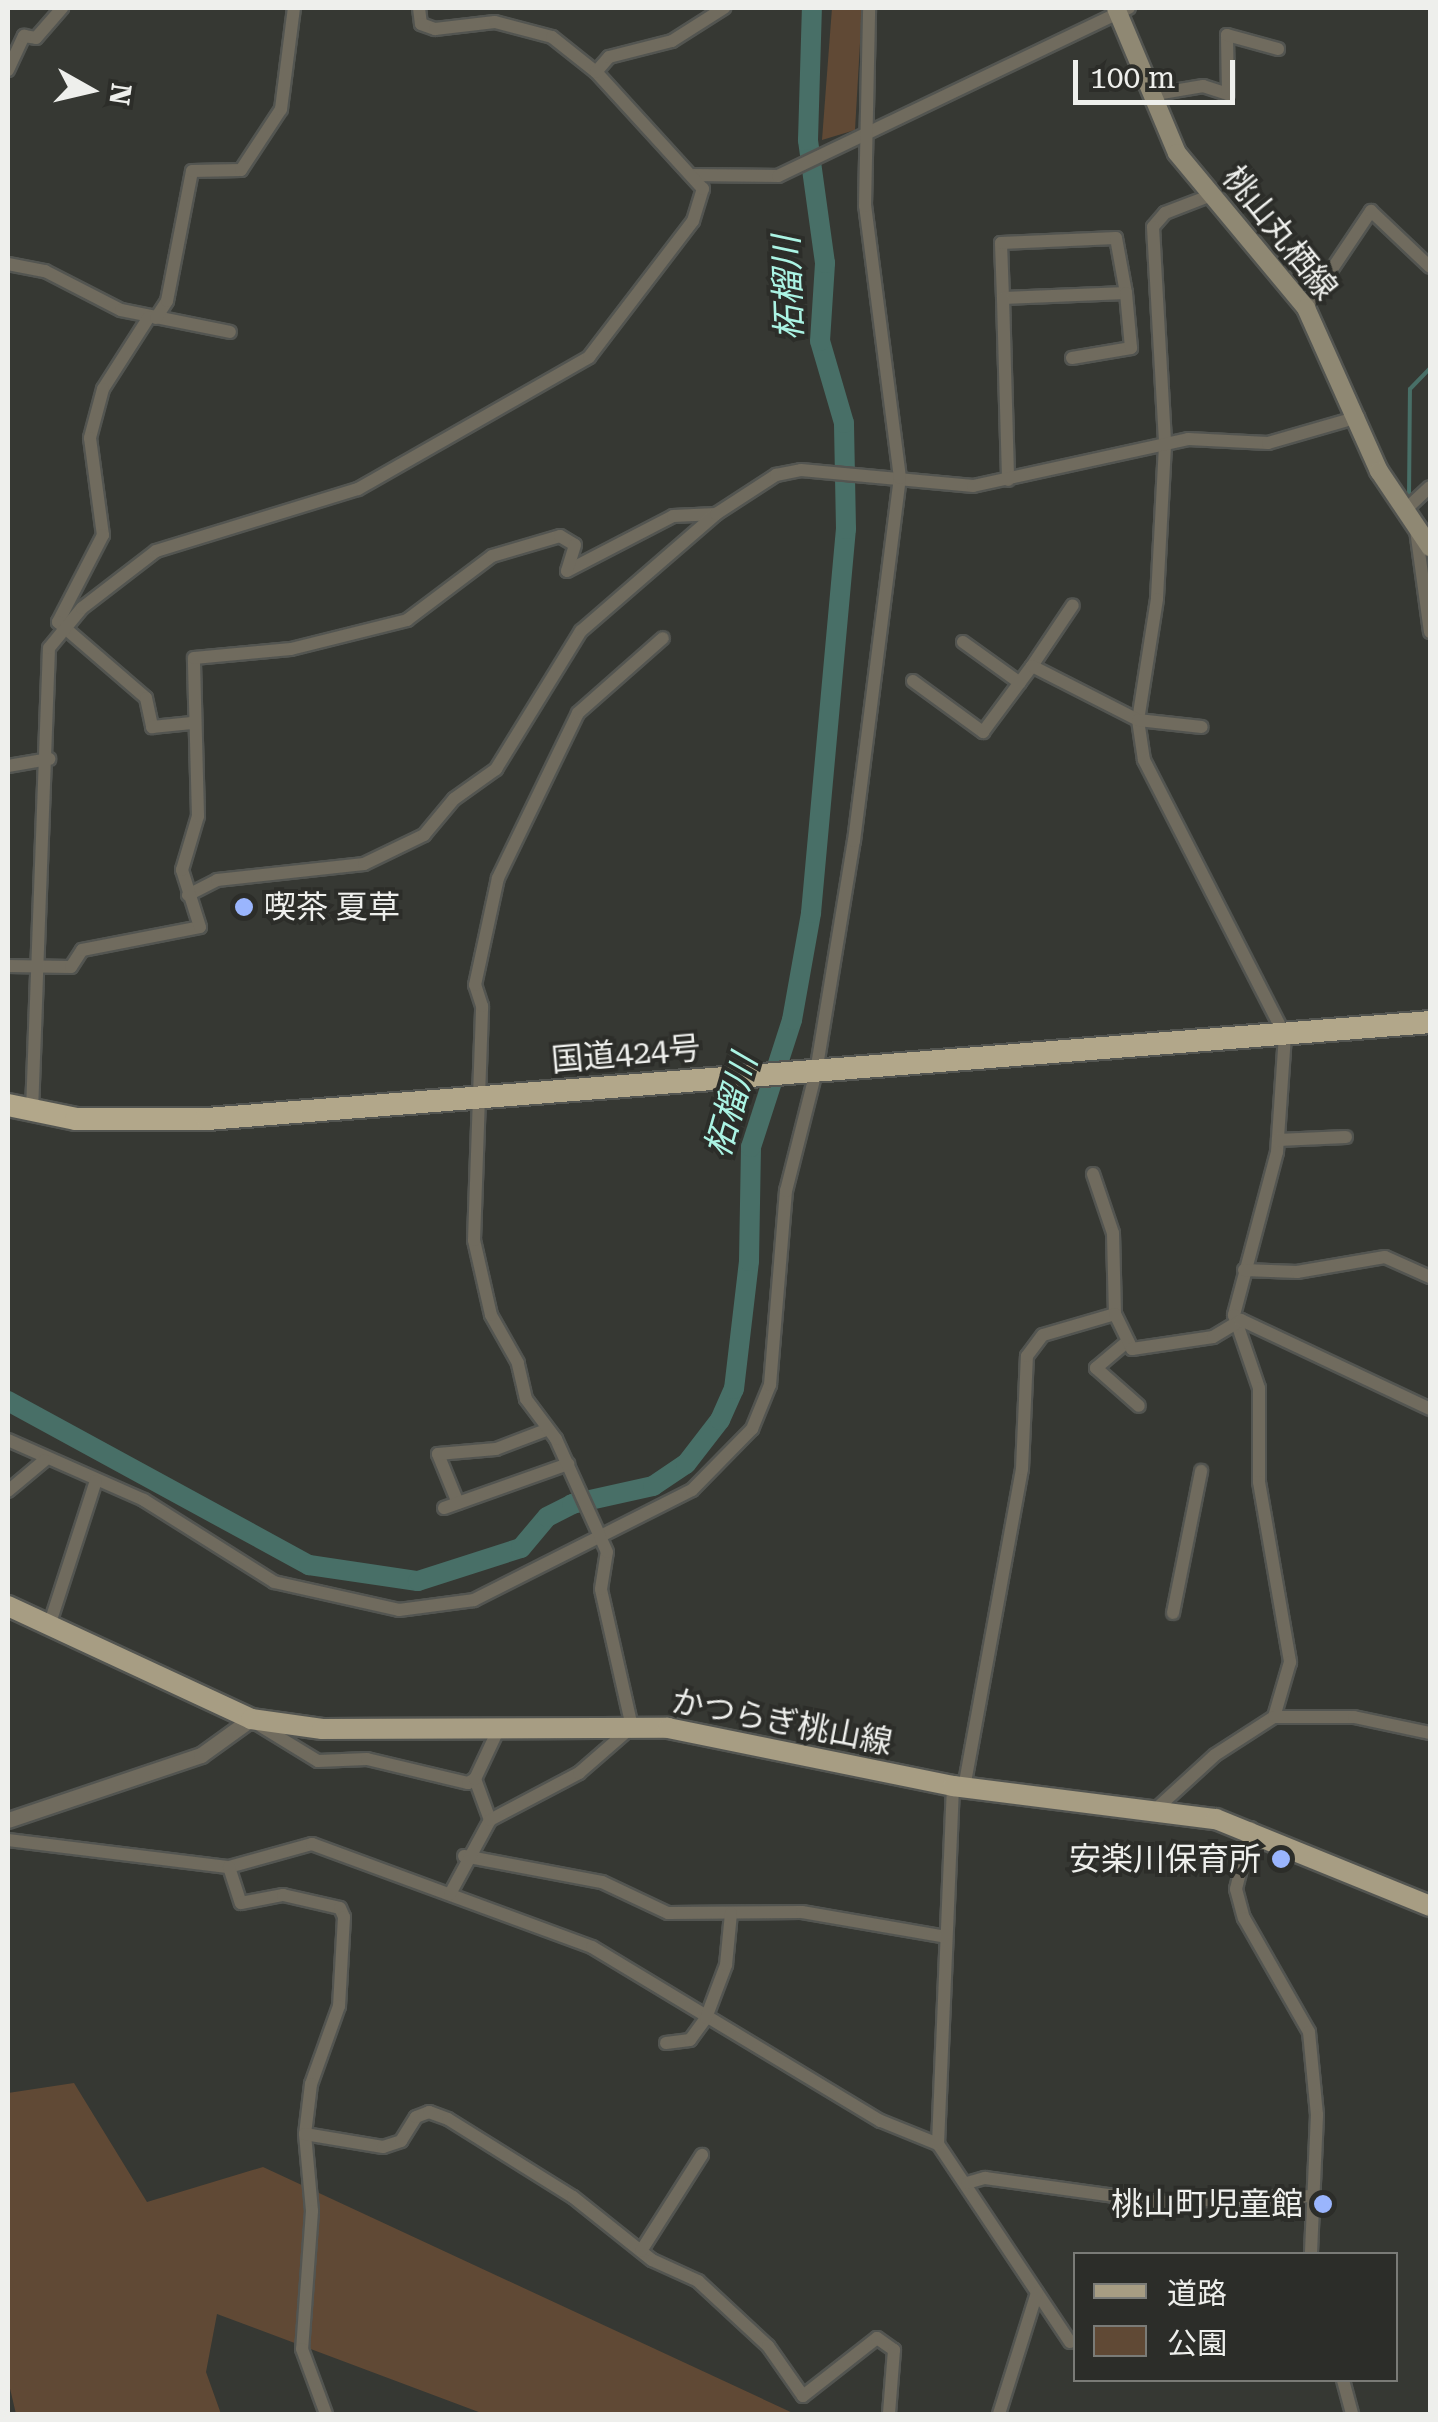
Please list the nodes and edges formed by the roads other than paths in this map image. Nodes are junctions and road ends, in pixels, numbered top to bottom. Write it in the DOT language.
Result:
graph roads {
  1 [pos="62,8"];
  2 [pos="294,8"];
  3 [pos="419,8"];
  4 [pos="724,8"];
  5 [pos="868,8"];
  6 [pos="1121,10"];
  7 [pos="8,30"];
  8 [pos="24,36"];
  9 [pos="1278,48"];
  10 [pos="8,70"];
  11 [pos="596,72"];
  12 [pos="1150,95"];
  13 [pos="861,136"];
  14 [pos="694,175"];
  15 [pos="1209,196"];
  16 [pos="8,264"];
  17 [pos="1430,267"];
  18 [pos="1126,292"];
  19 [pos="1003,298"];
  20 [pos="1306,308"];
  21 [pos="152,317"];
  22 [pos="230,332"];
  23 [pos="1072,358"];
  24 [pos="1358,417"];
  25 [pos="1165,445"];
  26 [pos="896,476"];
  27 [pos="1008,480"];
  28 [pos="1430,487"];
  29 [pos="1404,511"];
  30 [pos="716,514"];
  31 [pos="1416,526"];
  32 [pos="1430,546"];
  33 [pos="1073,606"];
  34 [pos="60,632"];
  35 [pos="1430,632"];
  36 [pos="663,638"];
  37 [pos="963,642"];
  38 [pos="1032,666"];
  39 [pos="913,681"];
  40 [pos="1020,682"];
  41 [pos="1138,720"];
  42 [pos="192,722"];
  43 [pos="1202,727"];
  44 [pos="49,759"];
  45 [pos="8,766"];
  46 [pos="188,895"];
  47 [pos="8,966"];
  48 [pos="41,968"];
  49 [pos="1430,1022"];
  50 [pos="1285,1035"];
  51 [pos="813,1072"];
  52 [pos="473,1100"];
  53 [pos="8,1105"];
  54 [pos="32,1111"];
  55 [pos="1346,1137"];
  56 [pos="1278,1140"];
  57 [pos="1093,1174"];
  58 [pos="1244,1270"];
  59 [pos="1430,1277"];
  60 [pos="1115,1314"];
  61 [pos="1235,1323"];
  62 [pos="1128,1341"];
  63 [pos="1138,1406"];
  64 [pos="1430,1409"];
  65 [pos="546,1430"];
  66 [pos="8,1440"];
  67 [pos="44,1460"];
  68 [pos="569,1466"];
  69 [pos="1201,1471"];
  70 [pos="93,1476"];
  71 [pos="8,1491"];
  72 [pos="458,1503"];
  73 [pos="444,1508"];
  74 [pos="601,1535"];
  75 [pos="8,1606"];
  76 [pos="1173,1613"];
  77 [pos="50,1623"];
  78 [pos="1274,1717"];
  79 [pos="251,1719"];
  80 [pos="632,1727"];
  81 [pos="498,1728"];
  82 [pos="1430,1733"];
  83 [pos="476,1778"];
  84 [pos="959,1787"];
  85 [pos="1156,1810"];
  86 [pos="8,1820"];
  87 [pos="490,1820"];
  88 [pos="1250,1828"];
  89 [pos="8,1840"];
  90 [pos="464,1856"];
  91 [pos="229,1867"];
  92 [pos="450,1894"];
  93 [pos="1430,1906"];
  94 [pos="731,1913"];
  95 [pos="946,1937"];
  96 [pos="706,2018"];
  97 [pos="666,2043"];
  98 [pos="305,2134"];
  99 [pos="938,2144"];
  100 [pos="702,2155"];
  101 [pos="967,2183"];
  102 [pos="1314,2196"];
  103 [pos="641,2251"];
  104 [pos="1311,2252"];
  105 [pos="1038,2293"];
  106 [pos="1070,2342"];
  107 [pos="1344,2382"];
  108 [pos="326,2414"];
  109 [pos="889,2414"];
  110 [pos="1000,2414"];
  111 [pos="1352,2414"];
  1 -- 8 [label="street"];
  2 -- 21 [label="street"];
  3 -- 11 [label="street"];
  4 -- 11 [label="street"];
  5 -- 13 [label="street"];
  6 -- 12 [label="main road, 桃山丸栖線"];
  6 -- 13 [label="street"];
  7 -- 8 [label="street"];
  8 -- 10 [label="street"];
  9 -- 12 [label="street"];
  11 -- 14 [label="street"];
  12 -- 15 [label="main road, 桃山丸栖線"];
  13 -- 14 [label="street"];
  13 -- 26 [label="street"];
  14 -- 34 [label="street"];
  15 -- 20 [label="main road, 桃山丸栖線"];
  15 -- 25 [label="street"];
  16 -- 21 [label="street"];
  17 -- 20 [label="street"];
  18 -- 19 [label="street"];
  18 -- 19 [label="street"];
  18 -- 23 [label="street"];
  19 -- 27 [label="street"];
  20 -- 24 [label="main road, 桃山丸栖線"];
  21 -- 22 [label="street"];
  21 -- 34 [label="street"];
  24 -- 25 [label="street"];
  24 -- 29 [label="main road, 桃山丸栖線"];
  25 -- 27 [label="street"];
  25 -- 41 [label="street"];
  26 -- 27 [label="street"];
  26 -- 30 [label="street"];
  26 -- 51 [label="street"];
  28 -- 29 [label="street"];
  29 -- 31 [label="main road, 桃山丸栖線"];
  30 -- 42 [label="street"];
  30 -- 46 [label="street"];
  31 -- 32 [label="main road, 桃山丸栖線"];
  31 -- 35 [label="street"];
  33 -- 38 [label="street"];
  34 -- 42 [label="street"];
  34 -- 44 [label="street"];
  36 -- 52 [label="street"];
  37 -- 40 [label="street"];
  38 -- 40 [label="street"];
  38 -- 41 [label="street"];
  39 -- 40 [label="street"];
  41 -- 43 [label="street"];
  41 -- 50 [label="street"];
  42 -- 46 [label="street"];
  44 -- 45 [label="street"];
  44 -- 48 [label="street"];
  46 -- 48 [label="street"];
  47 -- 48 [label="street"];
  48 -- 54 [label="street"];
  49 -- 50 [label="highway, 国道424号"];
  50 -- 51 [label="highway, 国道424号"];
  50 -- 56 [label="street"];
  51 -- 52 [label="highway, 国道424号"];
  51 -- 74 [label="street"];
  52 -- 54 [label="highway, 国道424号"];
  52 -- 65 [label="street"];
  53 -- 54 [label="highway, 国道424号"];
  55 -- 56 [label="street"];
  56 -- 58 [label="street"];
  57 -- 60 [label="street"];
  58 -- 59 [label="street"];
  58 -- 61 [label="street"];
  60 -- 62 [label="street"];
  60 -- 84 [label="street"];
  61 -- 62 [label="street"];
  61 -- 64 [label="street"];
  61 -- 78 [label="street"];
  62 -- 63 [label="street"];
  65 -- 68 [label="street"];
  65 -- 72 [label="street"];
  66 -- 67 [label="street"];
  67 -- 70 [label="street"];
  67 -- 71 [label="street"];
  68 -- 72 [label="street"];
  68 -- 74 [label="street"];
  69 -- 76 [label="street"];
  70 -- 74 [label="street"];
  70 -- 77 [label="street"];
  72 -- 73 [label="street"];
  74 -- 80 [label="street"];
  75 -- 77 [label="main road, かつらぎ桃山線"];
  77 -- 79 [label="main road, かつらぎ桃山線"];
  78 -- 82 [label="street"];
  78 -- 85 [label="street"];
  79 -- 81 [label="main road, かつらぎ桃山線"];
  79 -- 83 [label="street"];
  79 -- 86 [label="street"];
  80 -- 81 [label="main road, かつらぎ桃山線"];
  80 -- 84 [label="main road, かつらぎ桃山線"];
  80 -- 87 [label="street"];
  81 -- 83 [label="street"];
  83 -- 87 [label="street"];
  84 -- 85 [label="main road, かつらぎ桃山線"];
  84 -- 95 [label="street"];
  85 -- 88 [label="main road, かつらぎ桃山線"];
  87 -- 90 [label="street"];
  88 -- 93 [label="main road, かつらぎ桃山線"];
  88 -- 102 [label="street"];
  89 -- 91 [label="street"];
  90 -- 92 [label="street"];
  90 -- 94 [label="street"];
  91 -- 92 [label="street"];
  91 -- 98 [label="street"];
  92 -- 96 [label="street"];
  94 -- 95 [label="street"];
  94 -- 96 [label="street"];
  95 -- 99 [label="street"];
  96 -- 97 [label="street"];
  96 -- 99 [label="street"];
  98 -- 103 [label="street"];
  98 -- 108 [label="street"];
  99 -- 101 [label="street"];
  100 -- 103 [label="street"];
  101 -- 102 [label="street"];
  101 -- 105 [label="street"];
  102 -- 104 [label="street"];
  103 -- 109 [label="street"];
  105 -- 106 [label="street"];
  105 -- 110 [label="street"];
  107 -- 111 [label="street"];
}
